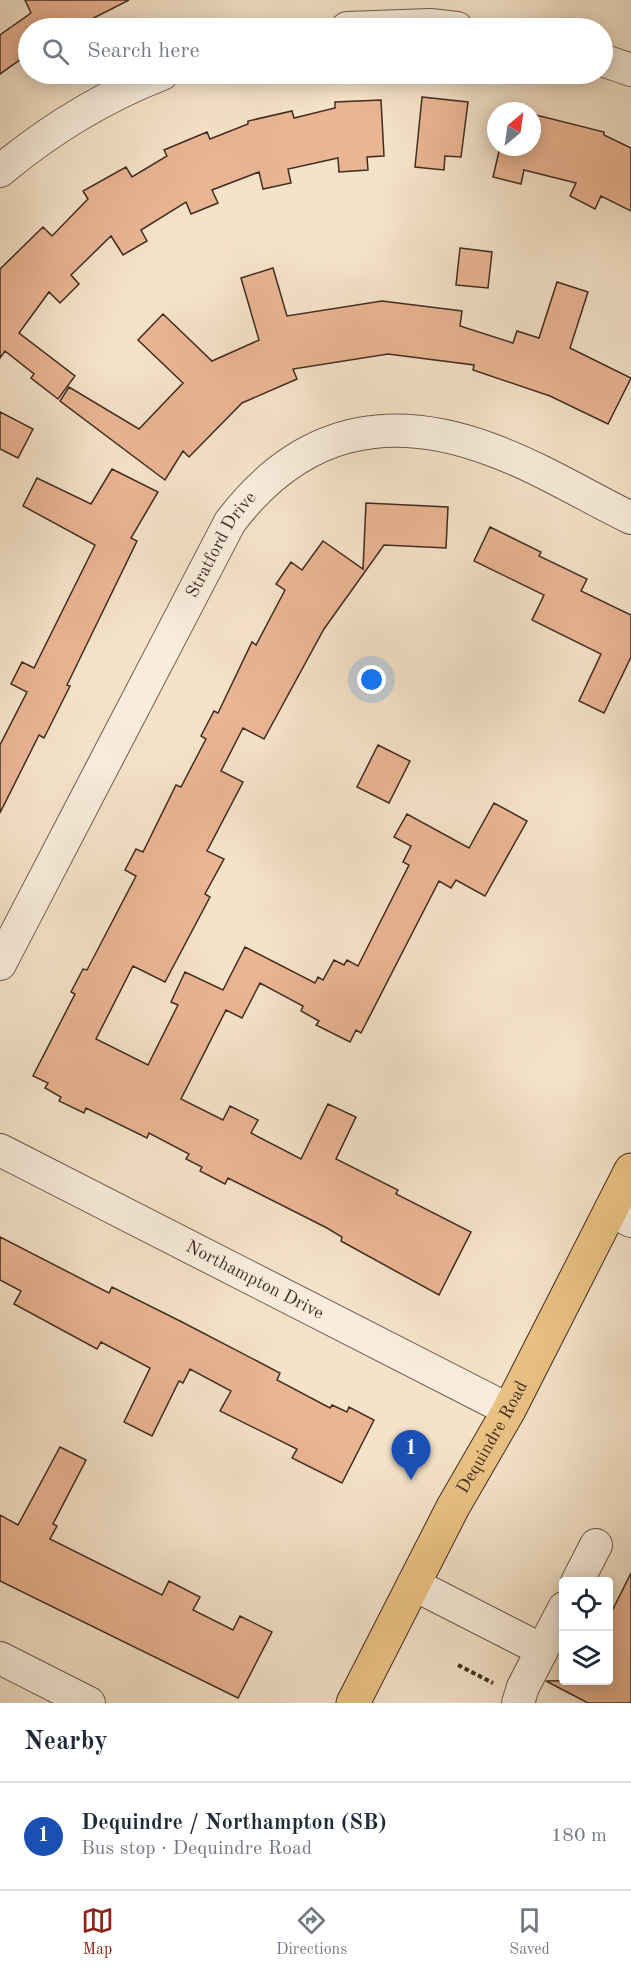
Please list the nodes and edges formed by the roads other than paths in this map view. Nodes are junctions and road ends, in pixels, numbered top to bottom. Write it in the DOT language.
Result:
graph roads {
  1 [pos="613,64"];
  2 [pos="631,70"];
  3 [pos="140,84"];
  4 [pos="0,171"];
  5 [pos="631,518"];
  6 [pos="0,964"];
  7 [pos="0,1150"];
  8 [pos="631,1170"];
  9 [pos="621,1215"];
  10 [pos="509,1410"];
  11 [pos="596,1545"];
  12 [pos="579,1577"];
  13 [pos="413,1584"];
  14 [pos="559,1618"];
  15 [pos="542,1650"];
  16 [pos="0,1658"];
  17 [pos="510,1695"];
  18 [pos="89,1703"];
  19 [pos="353,1703"];
  1 -- 2 [label="street"];
  3 -- 4 [label="street"];
  5 -- 6 [label="street, Stratford Drive"];
  7 -- 10 [label="street, Northampton Drive"];
  8 -- 9 [label="main road, Dequindre Road"];
  9 -- 10 [label="main road, Dequindre Road"];
  10 -- 13 [label="main road, Dequindre Road"];
  11 -- 12 [label="street"];
  13 -- 15 [label="street"];
  13 -- 19 [label="main road, Dequindre Road"];
  14 -- 15 [label="street"];
  15 -- 17 [label="street"];
  16 -- 18 [label="street"];
}
